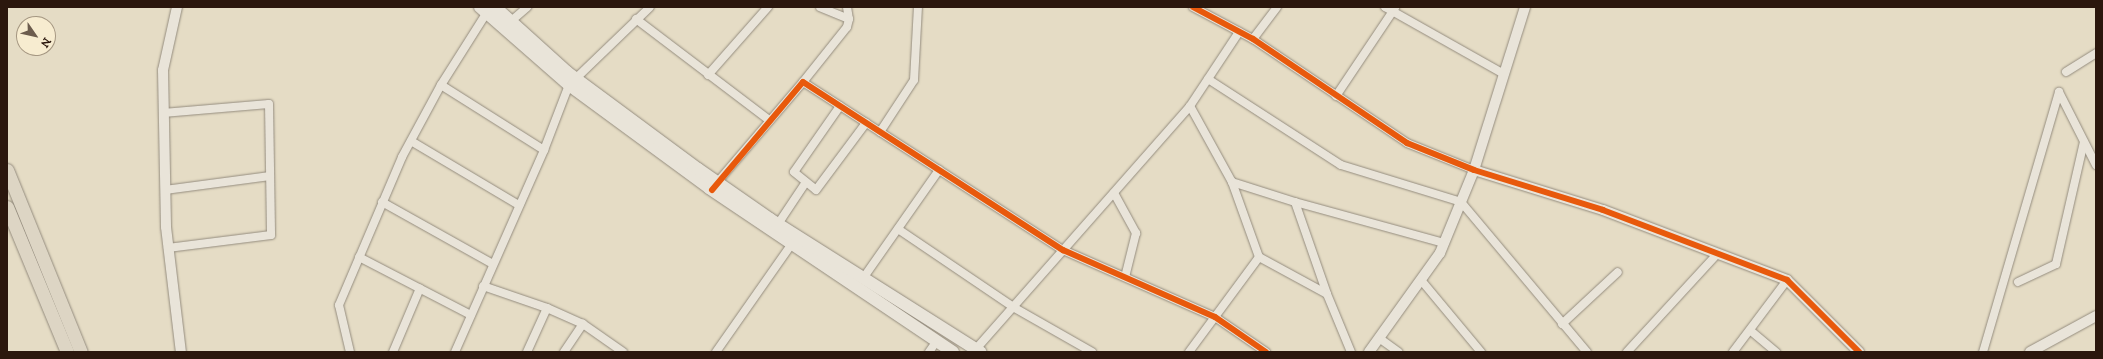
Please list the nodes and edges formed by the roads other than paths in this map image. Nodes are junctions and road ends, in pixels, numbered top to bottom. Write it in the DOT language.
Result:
graph roads {
  1 [pos="177,7"];
  2 [pos="527,7"];
  3 [pos="650,7"];
  4 [pos="768,7"];
  5 [pos="820,7"];
  6 [pos="847,7"];
  7 [pos="918,7"];
  8 [pos="1194,7"];
  9 [pos="1277,7"];
  10 [pos="1525,7"];
  11 [pos="488,8"];
  12 [pos="1391,8"];
  13 [pos="636,19"];
  14 [pos="849,19"];
  15 [pos="510,22"];
  16 [pos="1239,32"];
  17 [pos="1253,39"];
  18 [pos="2096,53"];
  19 [pos="2066,72"];
  20 [pos="1504,74"];
  21 [pos="708,75"];
  22 [pos="1208,79"];
  23 [pos="573,82"];
  24 [pos="803,82"];
  25 [pos="441,85"];
  26 [pos="1336,96"];
  27 [pos="840,106"];
  28 [pos="1190,106"];
  29 [pos="164,113"];
  30 [pos="769,120"];
  31 [pos="866,123"];
  32 [pos="880,132"];
  33 [pos="411,141"];
  34 [pos="2084,142"];
  35 [pos="544,150"];
  36 [pos="2096,166"];
  37 [pos="7,170"];
  38 [pos="939,170"];
  39 [pos="1474,170"];
  40 [pos="270,176"];
  41 [pos="806,182"];
  42 [pos="1232,182"];
  43 [pos="714,186"];
  44 [pos="165,190"];
  45 [pos="1114,193"];
  46 [pos="382,202"];
  47 [pos="1295,202"];
  48 [pos="1461,202"];
  49 [pos="519,205"];
  50 [pos="7,207"];
  51 [pos="778,224"];
  52 [pos="898,229"];
  53 [pos="795,240"];
  54 [pos="1444,243"];
  55 [pos="168,248"];
  56 [pos="1063,250"];
  57 [pos="1717,254"];
  58 [pos="359,256"];
  59 [pos="1259,257"];
  60 [pos="493,264"];
  61 [pos="1618,272"];
  62 [pos="864,277"];
  63 [pos="1125,277"];
  64 [pos="1420,280"];
  65 [pos="1787,280"];
  66 [pos="2018,282"];
  67 [pos="483,286"];
  68 [pos="420,288"];
  69 [pos="1327,294"];
  70 [pos="1013,307"];
  71 [pos="547,308"];
  72 [pos="471,315"];
  73 [pos="2096,316"];
  74 [pos="1215,317"];
  75 [pos="583,324"];
  76 [pos="1562,324"];
  77 [pos="1751,331"];
  78 [pos="1379,338"];
  79 [pos="936,342"];
  80 [pos="978,351"];
  81 [pos="67,352"];
  82 [pos="81,352"];
  83 [pos="180,352"];
  84 [pos="350,352"];
  85 [pos="393,352"];
  86 [pos="455,352"];
  87 [pos="527,352"];
  88 [pos="564,352"];
  89 [pos="623,352"];
  90 [pos="716,352"];
  91 [pos="929,352"];
  92 [pos="953,352"];
  93 [pos="1092,352"];
  94 [pos="1189,352"];
  95 [pos="1266,352"];
  96 [pos="1351,352"];
  97 [pos="1370,352"];
  98 [pos="1398,352"];
  99 [pos="1482,352"];
  100 [pos="1587,352"];
  101 [pos="1627,352"];
  102 [pos="1733,352"];
  103 [pos="1776,352"];
  104 [pos="1859,352"];
  105 [pos="1983,352"];
  106 [pos="2030,352"];
  1 -- 29 [label="street"];
  2 -- 15 [label="street"];
  3 -- 13 [label="street"];
  4 -- 21 [label="street"];
  5 -- 14 [label="street"];
  6 -- 14 [label="street"];
  7 -- 32 [label="street"];
  8 -- 16 [label="street"];
  9 -- 17 [label="street"];
  10 -- 20 [label="street"];
  11 -- 15 [label="main road"];
  11 -- 23 [label="main road"];
  11 -- 25 [label="street"];
  12 -- 20 [label="street"];
  12 -- 26 [label="street"];
  13 -- 21 [label="street"];
  13 -- 23 [label="street"];
  14 -- 24 [label="street"];
  15 -- 23 [label="main road"];
  16 -- 17 [label="street"];
  16 -- 22 [label="street"];
  17 -- 26 [label="street"];
  18 -- 19 [label="street"];
  20 -- 39 [label="street"];
  21 -- 30 [label="street"];
  22 -- 28 [label="street"];
  22 -- 48 [label="street"];
  23 -- 35 [label="street"];
  23 -- 43 [label="main road"];
  24 -- 27 [label="street"];
  24 -- 30 [label="street"];
  25 -- 33 [label="street"];
  25 -- 35 [label="street"];
  26 -- 39 [label="street"];
  27 -- 31 [label="street"];
  27 -- 41 [label="street"];
  28 -- 42 [label="street"];
  28 -- 45 [label="street"];
  29 -- 40 [label="street"];
  29 -- 44 [label="street"];
  30 -- 43 [label="street"];
  31 -- 32 [label="street"];
  31 -- 41 [label="street"];
  32 -- 38 [label="street"];
  33 -- 46 [label="street"];
  33 -- 49 [label="street"];
  34 -- 36 [label="street"];
  34 -- 66 [label="street"];
  34 -- 105 [label="street"];
  35 -- 49 [label="street"];
  37 -- 82 [label="main road"];
  38 -- 52 [label="street"];
  38 -- 56 [label="street"];
  39 -- 48 [label="street"];
  39 -- 57 [label="street"];
  40 -- 44 [label="street"];
  40 -- 55 [label="street"];
  41 -- 51 [label="street"];
  42 -- 47 [label="street"];
  42 -- 59 [label="street"];
  43 -- 51 [label="main road"];
  43 -- 53 [label="main road"];
  44 -- 55 [label="street"];
  45 -- 56 [label="street"];
  45 -- 63 [label="street"];
  46 -- 58 [label="street"];
  46 -- 60 [label="street"];
  47 -- 54 [label="street"];
  47 -- 69 [label="street"];
  48 -- 54 [label="street"];
  48 -- 76 [label="street"];
  49 -- 60 [label="street"];
  50 -- 81 [label="main road"];
  51 -- 53 [label="main road"];
  52 -- 62 [label="street"];
  52 -- 70 [label="street"];
  53 -- 62 [label="main road"];
  53 -- 79 [label="main road"];
  53 -- 90 [label="street"];
  54 -- 64 [label="street"];
  55 -- 83 [label="street"];
  56 -- 63 [label="street"];
  56 -- 70 [label="street"];
  57 -- 65 [label="street"];
  57 -- 101 [label="street"];
  58 -- 68 [label="street"];
  58 -- 84 [label="street"];
  59 -- 69 [label="street"];
  59 -- 74 [label="street"];
  60 -- 67 [label="street"];
  61 -- 76 [label="street"];
  62 -- 80 [label="main road"];
  63 -- 74 [label="street"];
  64 -- 78 [label="street"];
  64 -- 99 [label="street"];
  65 -- 77 [label="street"];
  65 -- 104 [label="street"];
  67 -- 71 [label="street"];
  67 -- 72 [label="street"];
  68 -- 72 [label="street"];
  68 -- 85 [label="street"];
  69 -- 96 [label="street"];
  70 -- 80 [label="street"];
  70 -- 93 [label="street"];
  71 -- 75 [label="street"];
  71 -- 87 [label="street"];
  72 -- 86 [label="street"];
  73 -- 106 [label="street"];
  74 -- 94 [label="street"];
  74 -- 95 [label="street"];
  75 -- 88 [label="street"];
  75 -- 89 [label="street"];
  76 -- 100 [label="street"];
  77 -- 102 [label="street"];
  77 -- 103 [label="street"];
  78 -- 97 [label="street"];
  78 -- 98 [label="street"];
  79 -- 91 [label="street"];
  79 -- 92 [label="main road"];
}
